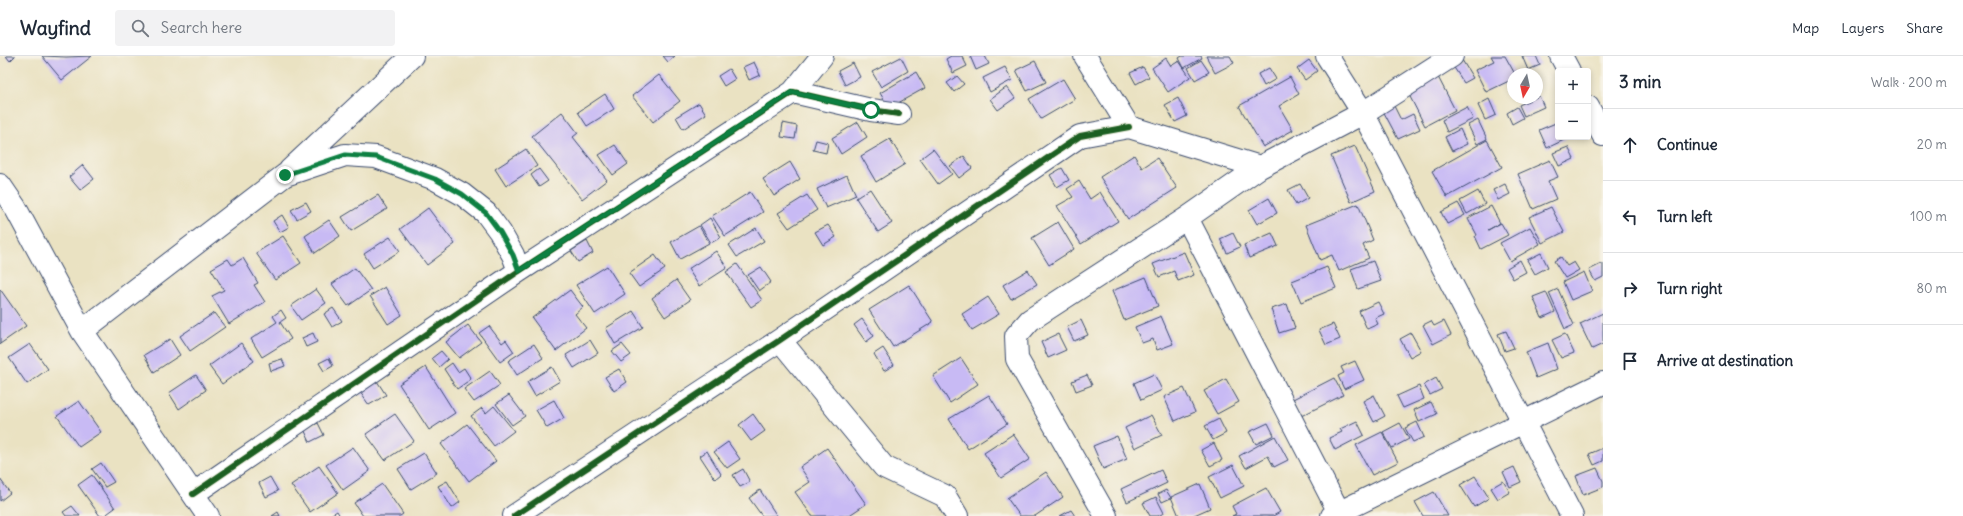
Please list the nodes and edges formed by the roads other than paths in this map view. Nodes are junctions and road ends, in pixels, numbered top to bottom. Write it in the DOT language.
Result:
graph roads {
  1 [pos="412,56"];
  2 [pos="822,56"];
  3 [pos="1085,56"];
  4 [pos="1328,56"];
  5 [pos="1452,56"];
  6 [pos="1561,56"];
  7 [pos="1567,68"];
  8 [pos="792,92"];
  9 [pos="1363,113"];
  10 [pos="1591,113"];
  11 [pos="899,114"];
  12 [pos="1129,127"];
  13 [pos="1603,135"];
  14 [pos="1260,167"];
  15 [pos="285,175"];
  16 [pos="0,185"];
  17 [pos="1187,218"];
  18 [pos="519,271"];
  19 [pos="82,331"];
  20 [pos="780,340"];
  21 [pos="1603,383"];
  22 [pos="1524,422"];
  23 [pos="193,494"];
  24 [pos="1337,515"];
  25 [pos="208,516"];
  26 [pos="514,516"];
  27 [pos="957,516"];
  28 [pos="1106,516"];
  29 [pos="1572,516"];
  1 -- 15 [label="street"];
  2 -- 8 [label="street"];
  3 -- 12 [label="street"];
  4 -- 9 [label="street"];
  5 -- 9 [label="street"];
  6 -- 7 [label="street"];
  8 -- 11 [label="street"];
  8 -- 18 [label="street"];
  9 -- 14 [label="street"];
  9 -- 22 [label="street"];
  10 -- 13 [label="street"];
  12 -- 14 [label="street"];
  12 -- 20 [label="street"];
  14 -- 17 [label="street"];
  15 -- 18 [label="street"];
  15 -- 19 [label="street"];
  16 -- 19 [label="street"];
  17 -- 24 [label="street"];
  17 -- 28 [label="street"];
  18 -- 23 [label="street"];
  19 -- 23 [label="street"];
  20 -- 26 [label="street"];
  20 -- 27 [label="street"];
  21 -- 22 [label="street"];
  22 -- 24 [label="street"];
  22 -- 29 [label="street"];
  23 -- 25 [label="street"];
}
